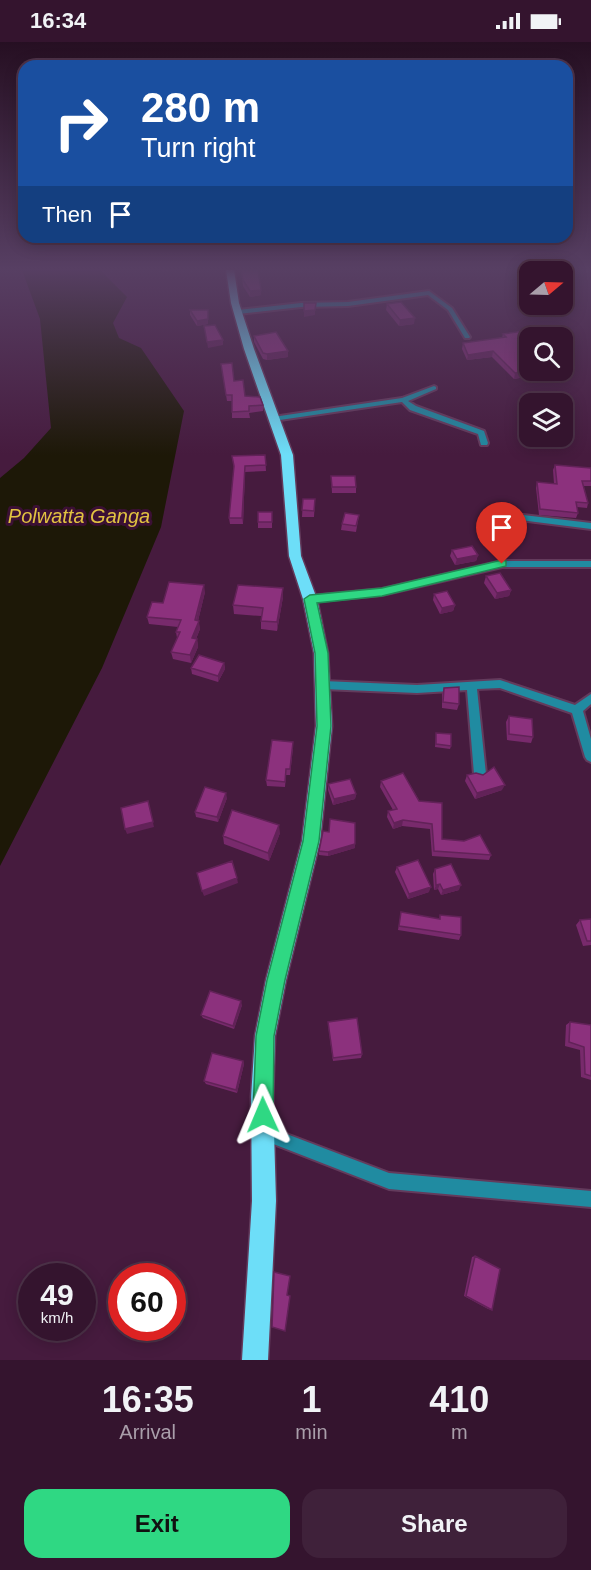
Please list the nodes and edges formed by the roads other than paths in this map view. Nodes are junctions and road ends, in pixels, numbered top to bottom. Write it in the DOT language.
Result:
graph roads {
  1 [pos="244,332"];
  2 [pos="465,332"];
  3 [pos="468,338"];
  4 [pos="434,388"];
  5 [pos="404,400"];
  6 [pos="273,419"];
  7 [pos="484,443"];
  8 [pos="524,518"];
  9 [pos="591,526"];
  10 [pos="591,564"];
  11 [pos="310,599"];
  12 [pos="323,685"];
  13 [pos="472,686"];
  14 [pos="591,698"];
  15 [pos="577,710"];
  16 [pos="591,757"];
  17 [pos="480,774"];
  18 [pos="263,1133"];
  19 [pos="591,1198"];
  20 [pos="255,1360"];
  1 -- 6 [label="main road"];
  2 -- 3 [label="street"];
  4 -- 5 [label="street"];
  5 -- 6 [label="street"];
  5 -- 7 [label="street"];
  6 -- 11 [label="main road"];
  8 -- 9 [label="street"];
  10 -- 11 [label="street"];
  11 -- 12 [label="main road"];
  12 -- 13 [label="street"];
  12 -- 18 [label="main road"];
  13 -- 15 [label="street"];
  13 -- 17 [label="street"];
  14 -- 15 [label="street"];
  15 -- 16 [label="street"];
  18 -- 19 [label="street"];
  18 -- 20 [label="main road"];
}
